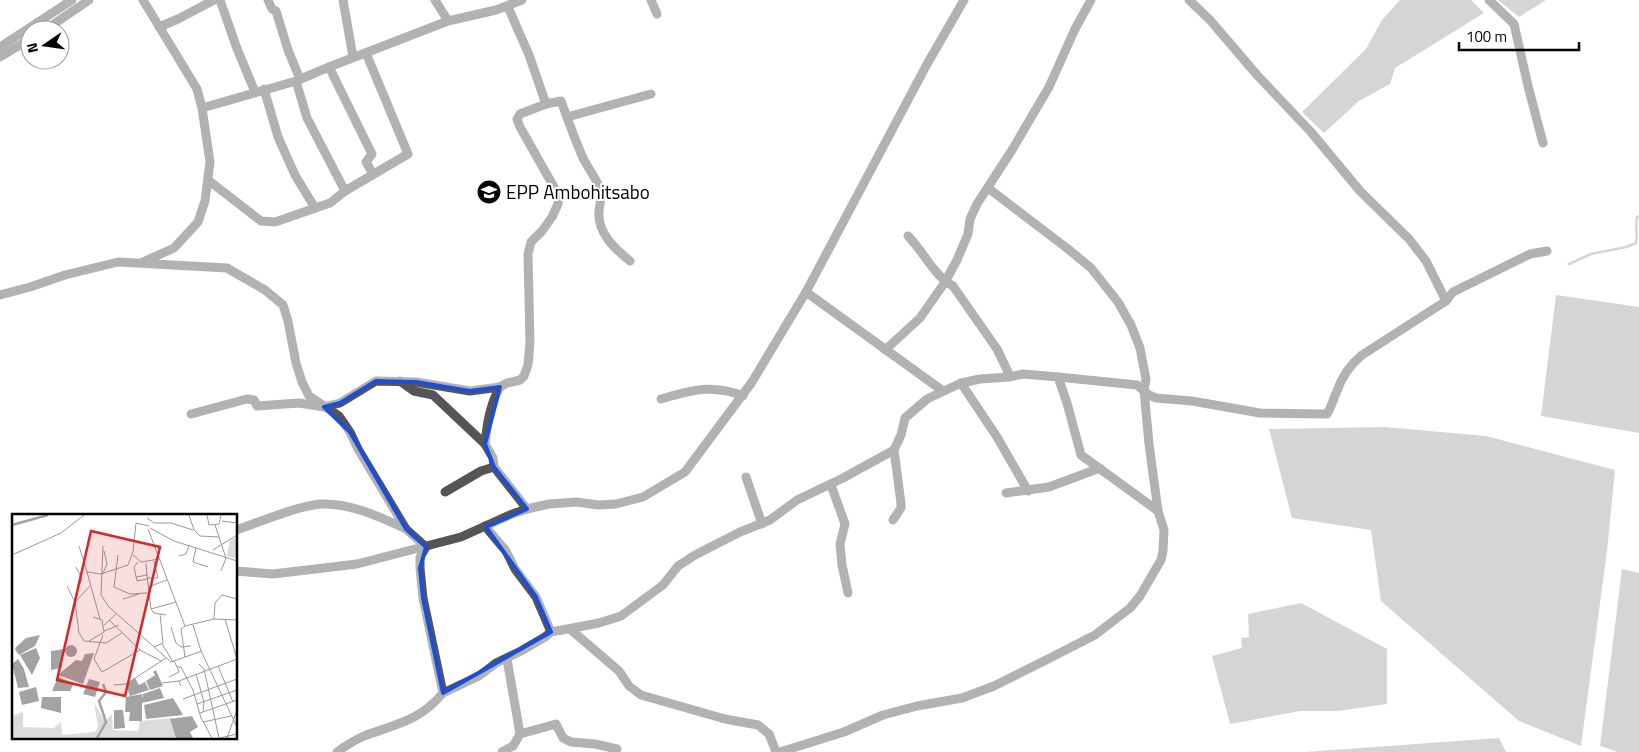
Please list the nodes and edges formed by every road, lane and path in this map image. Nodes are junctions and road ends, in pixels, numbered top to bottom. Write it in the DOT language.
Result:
graph roads {
  1 [pos="72,0"];
  2 [pos="89,0"];
  3 [pos="143,0"];
  4 [pos="214,0"];
  5 [pos="220,0"];
  6 [pos="268,0"];
  7 [pos="343,0"];
  8 [pos="435,0"];
  9 [pos="522,0"];
  10 [pos="651,0"];
  11 [pos="964,0"];
  12 [pos="1091,0"];
  13 [pos="1189,0"];
  14 [pos="1489,0"];
  15 [pos="508,7"];
  16 [pos="657,14"];
  17 [pos="60,20"];
  18 [pos="448,21"];
  19 [pos="159,27"];
  20 [pos="19,40"];
  21 [pos="0,47"];
  22 [pos="366,53"];
  23 [pos="0,57"];
  24 [pos="352,57"];
  25 [pos="329,68"];
  26 [pos="298,80"];
  27 [pos="264,90"];
  28 [pos="255,92"];
  29 [pos="651,94"];
  30 [pos="546,104"];
  31 [pos="202,108"];
  32 [pos="567,117"];
  33 [pos="1544,143"];
  34 [pos="373,174"];
  35 [pos="208,180"];
  36 [pos="988,188"];
  37 [pos="345,191"];
  38 [pos="315,208"];
  39 [pos="908,236"];
  40 [pos="1547,251"];
  41 [pos="630,261"];
  42 [pos="140,263"];
  43 [pos="945,282"];
  44 [pos="806,292"];
  45 [pos="0,295"];
  46 [pos="1446,301"];
  47 [pos="885,350"];
  48 [pos="1009,377"];
  49 [pos="1058,377"];
  50 [pos="400,381"];
  51 [pos="961,383"];
  52 [pos="500,387"];
  53 [pos="1144,390"];
  54 [pos="943,391"];
  55 [pos="743,396"];
  56 [pos="661,399"];
  57 [pos="324,407"];
  58 [pos="191,414"];
  59 [pos="485,444"];
  60 [pos="894,450"];
  61 [pos="494,467"];
  62 [pos="1100,468"];
  63 [pos="746,477"];
  64 [pos="831,485"];
  65 [pos="1028,491"];
  66 [pos="445,492"];
  67 [pos="1006,493"];
  68 [pos="527,509"];
  69 [pos="1158,511"];
  70 [pos="893,520"];
  71 [pos="762,524"];
  72 [pos="485,526"];
  73 [pos="238,529"];
  74 [pos="406,529"];
  75 [pos="426,547"];
  76 [pos="238,571"];
  77 [pos="848,593"];
  78 [pos="570,629"];
  79 [pos="551,632"];
  80 [pos="506,659"];
  81 [pos="443,693"];
  82 [pos="520,734"];
  83 [pos="616,749"];
  84 [pos="337,752"];
  85 [pos="502,752"];
  86 [pos="776,752"];
  87 [pos="780,752"];
  1 -- 20 [label="street"];
  2 -- 17 [label="street"];
  3 -- 19 [label="street"];
  4 -- 19 [label="street"];
  5 -- 28 [label="street"];
  6 -- 26 [label="street"];
  7 -- 24 [label="street"];
  8 -- 18 [label="street"];
  9 -- 15 [label="street"];
  10 -- 16 [label="street"];
  11 -- 44 [label="street"];
  12 -- 36 [label="street"];
  13 -- 46 [label="street"];
  14 -- 33 [label="street"];
  15 -- 18 [label="street"];
  15 -- 30 [label="street"];
  18 -- 22 [label="street"];
  19 -- 31 [label="street"];
  20 -- 21 [label="street"];
  20 -- 23 [label="street"];
  22 -- 24 [label="street"];
  22 -- 34 [label="street"];
  24 -- 25 [label="street"];
  25 -- 26 [label="street"];
  25 -- 34 [label="street"];
  26 -- 27 [label="street"];
  26 -- 37 [label="street"];
  27 -- 28 [label="street"];
  27 -- 38 [label="street"];
  28 -- 31 [label="street"];
  29 -- 32 [label="street"];
  30 -- 32 [label="street"];
  30 -- 52 [label="street"];
  31 -- 35 [label="street"];
  32 -- 41 [label="street"];
  34 -- 37 [label="street"];
  35 -- 38 [label="street"];
  35 -- 42 [label="street"];
  36 -- 43 [label="street"];
  36 -- 53 [label="street"];
  37 -- 38 [label="street"];
  39 -- 43 [label="street"];
  40 -- 46 [label="street"];
  42 -- 45 [label="street"];
  42 -- 57 [label="street"];
  43 -- 47 [label="street"];
  43 -- 48 [label="street"];
  44 -- 47 [label="street"];
  44 -- 55 [label="street"];
  46 -- 53 [label="street"];
  47 -- 54 [label="street"];
  48 -- 49 [label="street"];
  48 -- 51 [label="street"];
  49 -- 53 [label="street"];
  49 -- 62 [label="street"];
  50 -- 52 [label="street"];
  50 -- 57 [label="street"];
  50 -- 59 [label="street"];
  51 -- 54 [label="street"];
  51 -- 65 [label="street"];
  52 -- 59 [label="street"];
  53 -- 69 [label="street"];
  54 -- 60 [label="street"];
  55 -- 56 [label="street"];
  55 -- 68 [label="street"];
  57 -- 58 [label="street"];
  57 -- 74 [label="street"];
  59 -- 61 [label="street"];
  60 -- 64 [label="street"];
  60 -- 70 [label="street"];
  61 -- 66 [label="street"];
  61 -- 68 [label="street"];
  62 -- 65 [label="street"];
  62 -- 69 [label="street"];
  63 -- 71 [label="street"];
  64 -- 71 [label="street"];
  64 -- 77 [label="street"];
  65 -- 67 [label="street"];
  68 -- 72 [label="street"];
  69 -- 87 [label="street"];
  71 -- 78 [label="street"];
  72 -- 75 [label="street"];
  72 -- 79 [label="street"];
  73 -- 74 [label="street"];
  74 -- 75 [label="street"];
  75 -- 76 [label="street"];
  75 -- 81 [label="street"];
  78 -- 79 [label="street"];
  78 -- 86 [label="street"];
  79 -- 80 [label="street"];
  80 -- 81 [label="street"];
  80 -- 82 [label="street"];
  81 -- 84 [label="street"];
  82 -- 83 [label="street"];
  82 -- 85 [label="street"];
}
